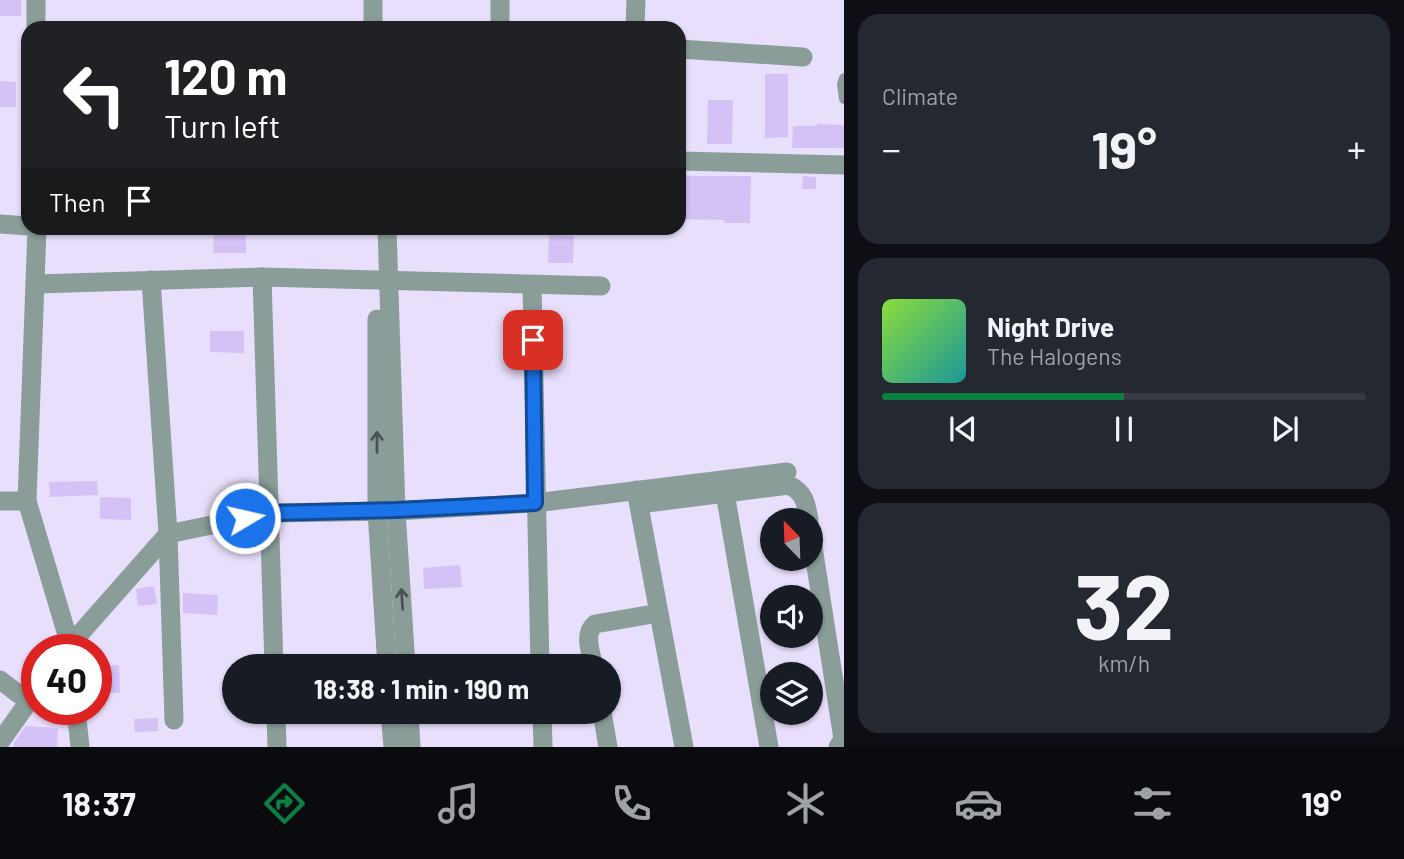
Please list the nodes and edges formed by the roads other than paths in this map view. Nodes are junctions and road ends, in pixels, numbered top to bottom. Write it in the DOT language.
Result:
graph roads {
  1 [pos="36,0"];
  2 [pos="373,0"];
  3 [pos="384,0"];
  4 [pos="500,0"];
  5 [pos="636,0"];
  6 [pos="36,21"];
  7 [pos="373,21"];
  8 [pos="384,21"];
  9 [pos="500,21"];
  10 [pos="635,21"];
  11 [pos="686,50"];
  12 [pos="803,57"];
  13 [pos="844,78"];
  14 [pos="844,99"];
  15 [pos="686,161"];
  16 [pos="844,165"];
  17 [pos="0,224"];
  18 [pos="21,226"];
  19 [pos="37,235"];
  20 [pos="377,235"];
  21 [pos="386,235"];
  22 [pos="262,277"];
  23 [pos="151,280"];
  24 [pos="382,281"];
  25 [pos="36,284"];
  26 [pos="532,286"];
  27 [pos="601,286"];
  28 [pos="787,472"];
  29 [pos="725,493"];
  30 [pos="637,497"];
  31 [pos="0,501"];
  32 [pos="27,501"];
  33 [pos="535,503"];
  34 [pos="807,508"];
  35 [pos="386,511"];
  36 [pos="270,513"];
  37 [pos="168,534"];
  38 [pos="817,571"];
  39 [pos="659,613"];
  40 [pos="65,634"];
  41 [pos="81,634"];
  42 [pos="274,654"];
  43 [pos="387,654"];
  44 [pos="404,654"];
  45 [pos="541,654"];
  46 [pos="592,654"];
  47 [pos="0,680"];
  48 [pos="21,690"];
  49 [pos="21,713"];
  50 [pos="174,720"];
  51 [pos="276,724"];
  52 [pos="391,724"];
  53 [pos="410,724"];
  54 [pos="542,724"];
  55 [pos="604,724"];
  56 [pos="78,725"];
  57 [pos="0,742"];
  58 [pos="80,747"];
  59 [pos="277,747"];
  60 [pos="393,747"];
  61 [pos="411,747"];
  62 [pos="543,747"];
  63 [pos="608,747"];
  64 [pos="684,747"];
  65 [pos="769,747"];
  66 [pos="838,747"];
  1 -- 6 [label="street"];
  2 -- 7 [label="street"];
  3 -- 8 [label="street"];
  4 -- 9 [label="street"];
  5 -- 10 [label="street"];
  11 -- 12 [label="street"];
  13 -- 14 [label="lane"];
  15 -- 16 [label="street"];
  17 -- 18 [label="street"];
  19 -- 25 [label="street"];
  20 -- 24 [label="street"];
  21 -- 24 [label="street"];
  22 -- 23 [label="street"];
  22 -- 24 [label="street"];
  22 -- 36 [label="street"];
  23 -- 25 [label="street"];
  23 -- 37 [label="street"];
  24 -- 26 [label="street"];
  24 -- 35 [label="street"];
  25 -- 32 [label="street"];
  26 -- 27 [label="street"];
  26 -- 33 [label="street"];
  28 -- 30 [label="street"];
  29 -- 30 [label="street"];
  29 -- 34 [label="street"];
  29 -- 65 [label="street"];
  30 -- 33 [label="street"];
  30 -- 39 [label="street"];
  31 -- 32 [label="street"];
  32 -- 40 [label="street"];
  33 -- 35 [label="street"];
  33 -- 45 [label="street"];
  35 -- 36 [label="street"];
  35 -- 43 [label="street"];
  44 -- 35 [label="street, one-way"];
  36 -- 37 [label="street"];
  36 -- 42 [label="street"];
  37 -- 41 [label="street"];
  37 -- 50 [label="street"];
  38 -- 66 [label="street"];
  39 -- 46 [label="street"];
  39 -- 64 [label="street"];
  47 -- 48 [label="street"];
  49 -- 57 [label="street"];
  51 -- 59 [label="street"];
  52 -- 60 [label="street"];
  53 -- 61 [label="street"];
  54 -- 62 [label="street"];
  55 -- 63 [label="street"];
  56 -- 58 [label="street"];
}
